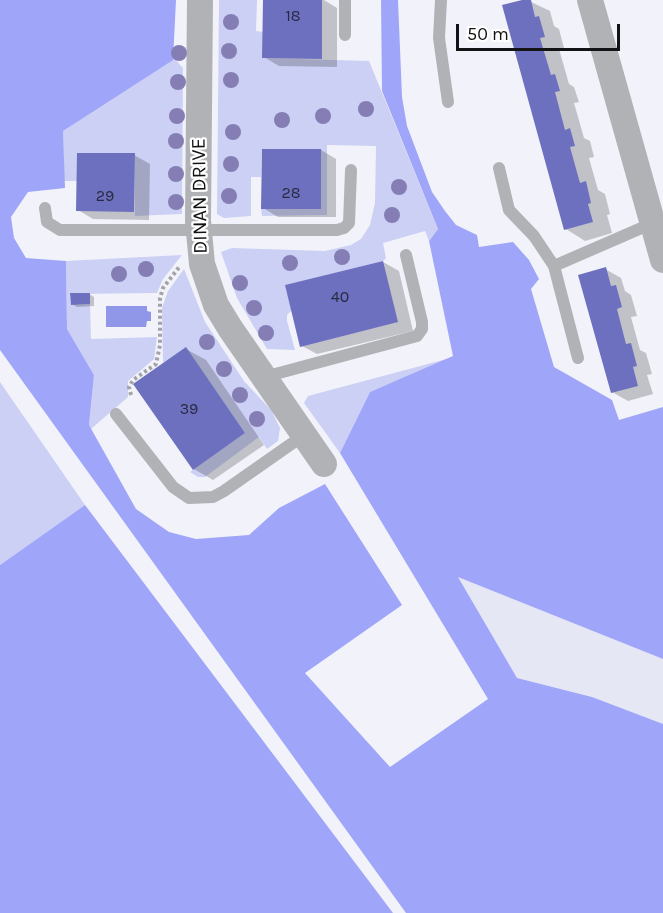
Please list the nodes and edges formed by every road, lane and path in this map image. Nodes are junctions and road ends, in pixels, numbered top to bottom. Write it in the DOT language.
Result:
graph roads {
  1 [pos="200,0"];
  2 [pos="345,0"];
  3 [pos="441,0"];
  4 [pos="590,0"];
  5 [pos="345,35"];
  6 [pos="448,102"];
  7 [pos="499,168"];
  8 [pos="351,170"];
  9 [pos="45,208"];
  10 [pos="653,223"];
  11 [pos="198,238"];
  12 [pos="406,255"];
  13 [pos="663,260"];
  14 [pos="554,266"];
  15 [pos="578,358"];
  16 [pos="264,377"];
  17 [pos="131,395"];
  18 [pos="116,414"];
  19 [pos="304,435"];
  20 [pos="324,464"];
  1 -- 11 [label="street, DINAN DRIVE"];
  2 -- 5 [label="lane"];
  3 -- 6 [label="lane"];
  4 -- 10 [label="street"];
  7 -- 14 [label="lane"];
  8 -- 11 [label="lane"];
  9 -- 11 [label="lane"];
  10 -- 13 [label="street"];
  10 -- 14 [label="lane"];
  11 -- 16 [label="street, DINAN DRIVE"];
  11 -- 17 [label="path"];
  12 -- 16 [label="lane"];
  14 -- 15 [label="lane"];
  16 -- 19 [label="street, DINAN DRIVE"];
  18 -- 19 [label="lane"];
  19 -- 20 [label="street, DINAN DRIVE"];
}
